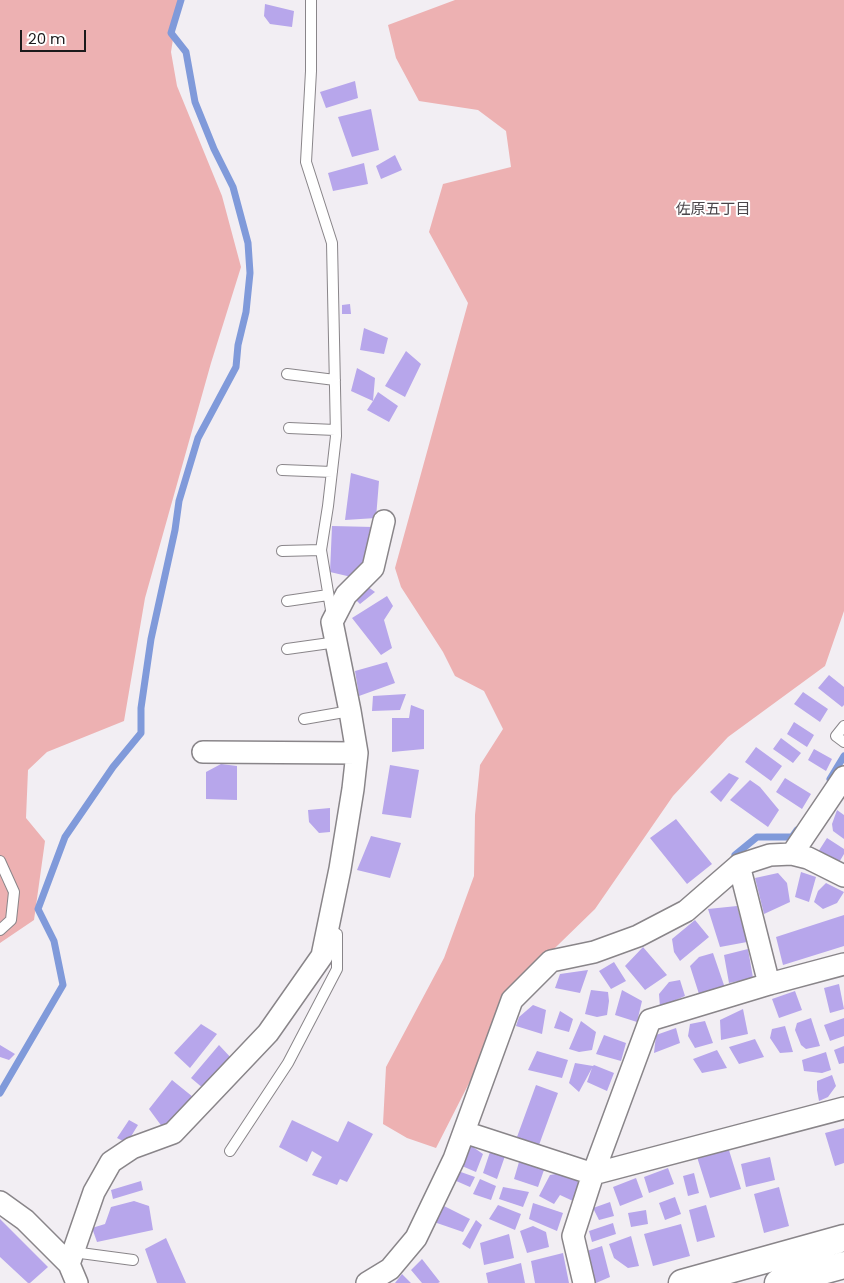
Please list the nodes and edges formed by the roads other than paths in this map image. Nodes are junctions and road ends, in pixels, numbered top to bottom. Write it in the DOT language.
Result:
graph roads {
  1 [pos="311,0"];
  2 [pos="287,374"];
  3 [pos="334,380"];
  4 [pos="289,428"];
  5 [pos="336,430"];
  6 [pos="282,470"];
  7 [pos="332,472"];
  8 [pos="384,520"];
  9 [pos="321,550"];
  10 [pos="282,551"];
  11 [pos="328,595"];
  12 [pos="287,601"];
  13 [pos="332,622"];
  14 [pos="337,642"];
  15 [pos="287,649"];
  16 [pos="350,711"];
  17 [pos="304,719"];
  18 [pos="844,726"];
  19 [pos="844,742"];
  20 [pos="204,752"];
  21 [pos="357,753"];
  22 [pos="844,777"];
  23 [pos="792,854"];
  24 [pos="0,861"];
  25 [pos="739,866"];
  26 [pos="844,876"];
  27 [pos="327,929"];
  28 [pos="0,930"];
  29 [pos="844,964"];
  30 [pos="769,984"];
  31 [pos="844,1108"];
  32 [pos="464,1132"];
  33 [pos="230,1151"];
  34 [pos="593,1174"];
  35 [pos="0,1202"];
  36 [pos="844,1238"];
  37 [pos="133,1260"];
  38 [pos="844,1265"];
  39 [pos="73,1266"];
  40 [pos="367,1283"];
  41 [pos="584,1283"];
  42 [pos="682,1283"];
  43 [pos="778,1283"];
  1 -- 3 [label="lane"];
  2 -- 3 [label="lane"];
  3 -- 5 [label="lane"];
  4 -- 5 [label="lane"];
  5 -- 7 [label="lane"];
  6 -- 7 [label="lane"];
  7 -- 9 [label="lane"];
  8 -- 13 [label="street"];
  9 -- 10 [label="lane"];
  9 -- 11 [label="lane"];
  11 -- 12 [label="lane"];
  11 -- 13 [label="lane"];
  13 -- 14 [label="street"];
  14 -- 15 [label="lane"];
  14 -- 16 [label="street"];
  16 -- 17 [label="lane"];
  16 -- 21 [label="street"];
  18 -- 19 [label="lane"];
  20 -- 21 [label="street"];
  21 -- 27 [label="street"];
  22 -- 23 [label="street"];
  23 -- 25 [label="street"];
  23 -- 26 [label="street"];
  24 -- 28 [label="lane"];
  25 -- 30 [label="street"];
  25 -- 32 [label="street"];
  27 -- 33 [label="lane"];
  27 -- 39 [label="street"];
  29 -- 30 [label="street"];
  30 -- 34 [label="street"];
  31 -- 34 [label="street"];
  32 -- 34 [label="street"];
  32 -- 40 [label="street"];
  34 -- 41 [label="street"];
  35 -- 39 [label="street"];
  36 -- 42 [label="street"];
  37 -- 39 [label="lane"];
  38 -- 43 [label="street"];
}
